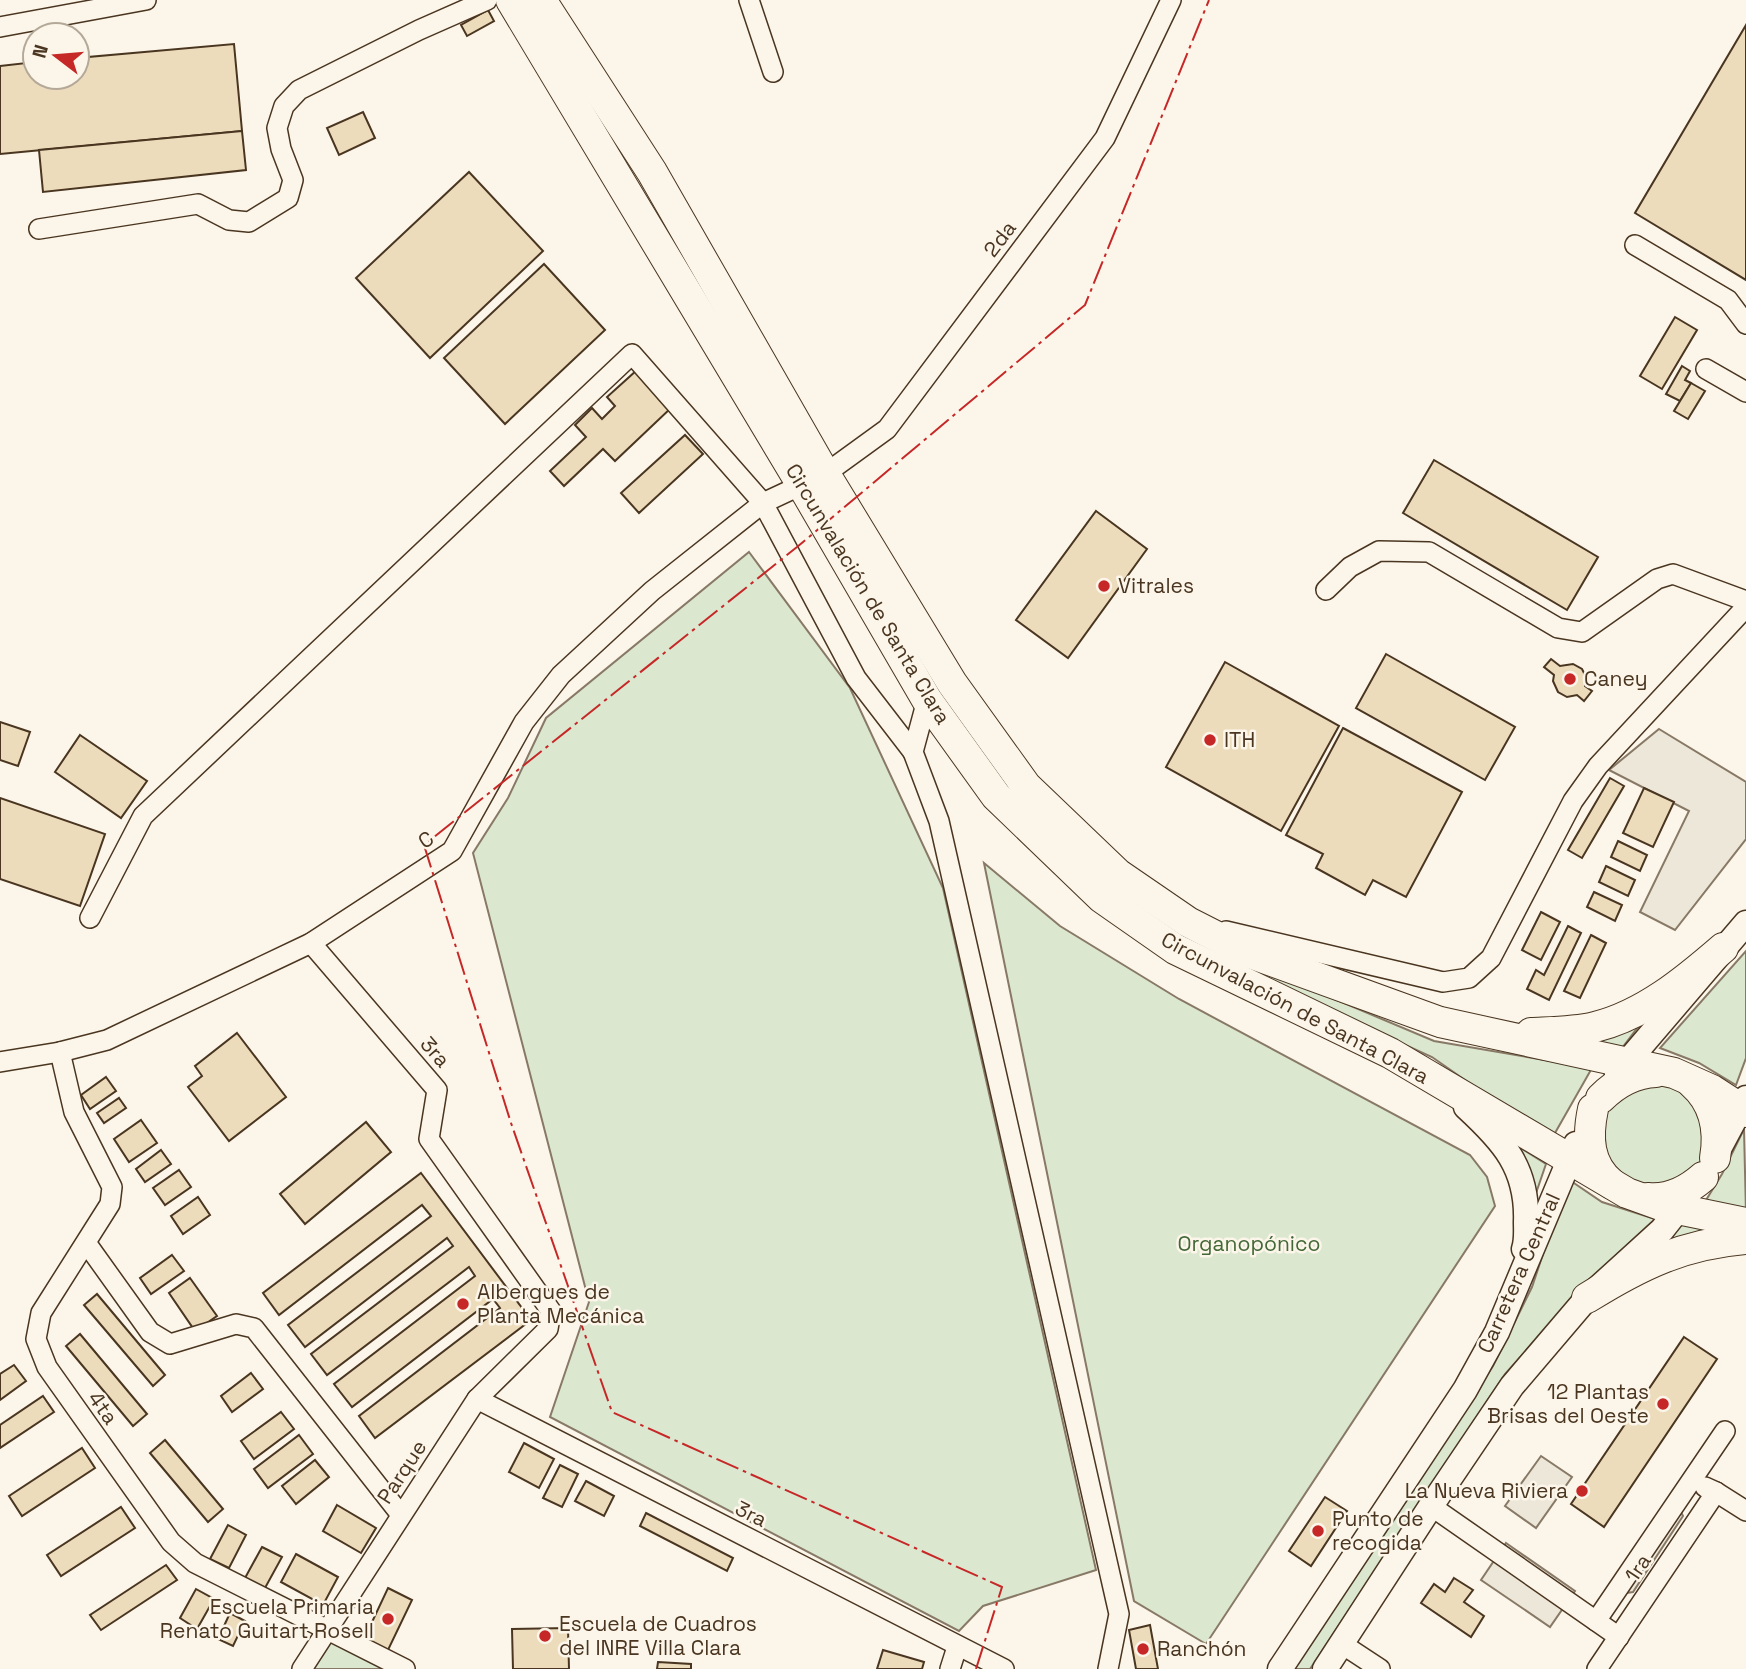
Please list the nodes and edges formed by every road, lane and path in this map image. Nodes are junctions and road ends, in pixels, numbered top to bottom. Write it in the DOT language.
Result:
graph roads {
  1 [pos="146,0"];
  2 [pos="487,0"];
  3 [pos="511,0"];
  4 [pos="541,0"];
  5 [pos="749,0"];
  6 [pos="1171,0"];
  7 [pos="0,27"];
  8 [pos="773,72"];
  9 [pos="39,229"];
  10 [pos="1635,245"];
  11 [pos="1746,324"];
  12 [pos="1706,369"];
  13 [pos="1746,392"];
  14 [pos="814,480"];
  15 [pos="763,503"];
  16 [pos="1326,590"];
  17 [pos="1746,601"];
  18 [pos="1746,607"];
  19 [pos="927,700"];
  20 [pos="913,752"];
  21 [pos="90,918"];
  22 [pos="1188,922"];
  23 [pos="1746,923"];
  24 [pos="311,943"];
  25 [pos="1723,948"];
  26 [pos="1175,949"];
  27 [pos="1495,1035"];
  28 [pos="60,1052"];
  29 [pos="0,1062"];
  30 [pos="1626,1063"];
  31 [pos="1680,1076"];
  32 [pos="1442,1085"];
  33 [pos="1597,1103"];
  34 [pos="1745,1106"];
  35 [pos="1568,1160"];
  36 [pos="1709,1168"];
  37 [pos="1622,1191"];
  38 [pos="1678,1209"];
  39 [pos="1746,1223"];
  40 [pos="1746,1239"];
  41 [pos="87,1244"];
  42 [pos="1587,1298"];
  43 [pos="551,1311"];
  44 [pos="1497,1332"];
  45 [pos="477,1399"];
  46 [pos="1725,1431"];
  47 [pos="1690,1482"];
  48 [pos="1716,1492"];
  49 [pos="1431,1506"];
  50 [pos="1746,1511"];
  51 [pos="401,1515"];
  52 [pos="1596,1621"];
  53 [pos="326,1629"];
  54 [pos="1619,1637"];
  55 [pos="1342,1644"];
  56 [pos="957,1647"];
  57 [pos="996,1667"];
  58 [pos="302,1669"];
  59 [pos="405,1669"];
  60 [pos="950,1669"];
  61 [pos="1108,1669"];
  62 [pos="1280,1669"];
  63 [pos="1325,1669"];
  64 [pos="1380,1669"];
  65 [pos="1597,1669"];
  1 -- 7 [label="street"];
  2 -- 9 [label="street"];
  3 -- 14 [label="highway, Circunvalación de Santa Clara"];
  4 -- 14 [label="highway, Circunvalación de Santa Clara"];
  5 -- 8 [label="street"];
  6 -- 14 [label="street, 2da"];
  10 -- 11 [label="street"];
  12 -- 13 [label="street"];
  14 -- 15 [label="street, 2da"];
  14 -- 19 [label="highway, Circunvalación de Santa Clara"];
  14 -- 22 [label="highway, Circunvalación de Santa Clara"];
  15 -- 20 [label="street"];
  15 -- 21 [label="street"];
  15 -- 24 [label="street, C"];
  16 -- 17 [label="street"];
  18 -- 22 [label="street"];
  19 -- 20 [label="street"];
  19 -- 26 [label="highway, Circunvalación de Santa Clara"];
  20 -- 61 [label="street"];
  22 -- 26 [label="street"];
  22 -- 27 [label="highway, Circunvalación de Santa Clara"];
  23 -- 25 [label="main road, Carretera Central"];
  24 -- 28 [label="street, C"];
  24 -- 43 [label="street, 3ra"];
  25 -- 27 [label="highway"];
  25 -- 30 [label="main road, Carretera Central"];
  26 -- 32 [label="highway, Circunvalación de Santa Clara"];
  27 -- 30 [label="highway, Circunvalación de Santa Clara"];
  28 -- 29 [label="street, C"];
  28 -- 41 [label="street, 4ta"];
  30 -- 31 [label="highway, Circunvalación de Santa Clara"];
  30 -- 33 [label="main road, Carretera Central"];
  31 -- 33 [label="highway"];
  31 -- 34 [label="highway, Circunvalación de Santa Clara"];
  31 -- 36 [label="highway"];
  32 -- 35 [label="highway, Circunvalación de Santa Clara"];
  32 -- 44 [label="main road"];
  33 -- 35 [label="main road, Carretera Central"];
  33 -- 37 [label="highway"];
  34 -- 36 [label="main road"];
  35 -- 37 [label="highway, Circunvalación de Santa Clara"];
  35 -- 44 [label="main road, Carretera Central"];
  36 -- 37 [label="highway"];
  36 -- 38 [label="main road"];
  37 -- 38 [label="highway, Circunvalación de Santa Clara"];
  38 -- 39 [label="highway, Circunvalación de Santa Clara"];
  38 -- 42 [label="main road"];
  40 -- 42 [label="highway"];
  41 -- 51 [label="street"];
  41 -- 53 [label="street, 4ta"];
  42 -- 49 [label="main road"];
  43 -- 45 [label="street, Parque"];
  44 -- 62 [label="main road, Carretera Central"];
  45 -- 51 [label="street, Parque"];
  45 -- 56 [label="street, 3ra"];
  46 -- 47 [label="street"];
  47 -- 48 [label="street"];
  47 -- 52 [label="street"];
  48 -- 50 [label="street"];
  48 -- 54 [label="street, 1ra"];
  49 -- 52 [label="street"];
  49 -- 55 [label="main road"];
  51 -- 53 [label="street, Parque"];
  52 -- 54 [label="street"];
  53 -- 58 [label="street, Parque"];
  53 -- 59 [label="street, 4ta"];
  54 -- 65 [label="street, 1ra"];
  55 -- 63 [label="main road"];
  55 -- 64 [label="street"];
  56 -- 57 [label="street, 3ra"];
  56 -- 60 [label="street"];
}
